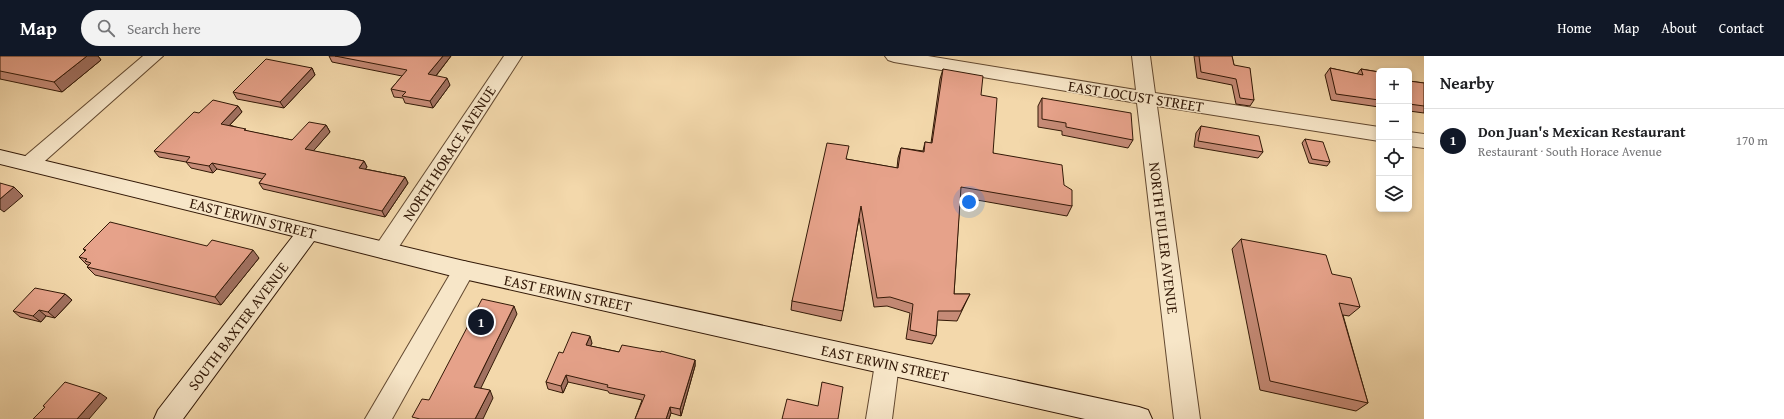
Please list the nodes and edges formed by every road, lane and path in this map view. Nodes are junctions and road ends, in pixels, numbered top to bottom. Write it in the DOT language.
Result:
graph roads {
  1 [pos="154,56"];
  2 [pos="513,56"];
  3 [pos="894,56"];
  4 [pos="1141,56"];
  5 [pos="1146,98"];
  6 [pos="1376,134"];
  7 [pos="1412,139"];
  8 [pos="1424,141"];
  9 [pos="0,157"];
  10 [pos="30,163"];
  11 [pos="309,232"];
  12 [pos="385,250"];
  13 [pos="464,270"];
  14 [pos="887,364"];
  15 [pos="167,419"];
  16 [pos="378,419"];
  17 [pos="879,419"];
  18 [pos="1139,419"];
  19 [pos="1187,419"];
  1 -- 10 [label="street"];
  2 -- 12 [label="street, NORTH HORACE AVENUE"];
  3 -- 5 [label="street, EAST LOCUST STREET"];
  4 -- 5 [label="street, NORTH FULLER AVENUE"];
  5 -- 6 [label="street, EAST LOCUST STREET"];
  5 -- 19 [label="street, NORTH FULLER AVENUE"];
  7 -- 8 [label="street"];
  9 -- 10 [label="street, EAST ERWIN STREET"];
  10 -- 11 [label="street, EAST ERWIN STREET"];
  11 -- 12 [label="street, EAST ERWIN STREET"];
  11 -- 15 [label="street, SOUTH BAXTER AVENUE"];
  12 -- 13 [label="street, EAST ERWIN STREET"];
  13 -- 14 [label="street, EAST ERWIN STREET"];
  13 -- 16 [label="street"];
  14 -- 17 [label="street"];
  14 -- 18 [label="street, EAST ERWIN STREET"];
}
